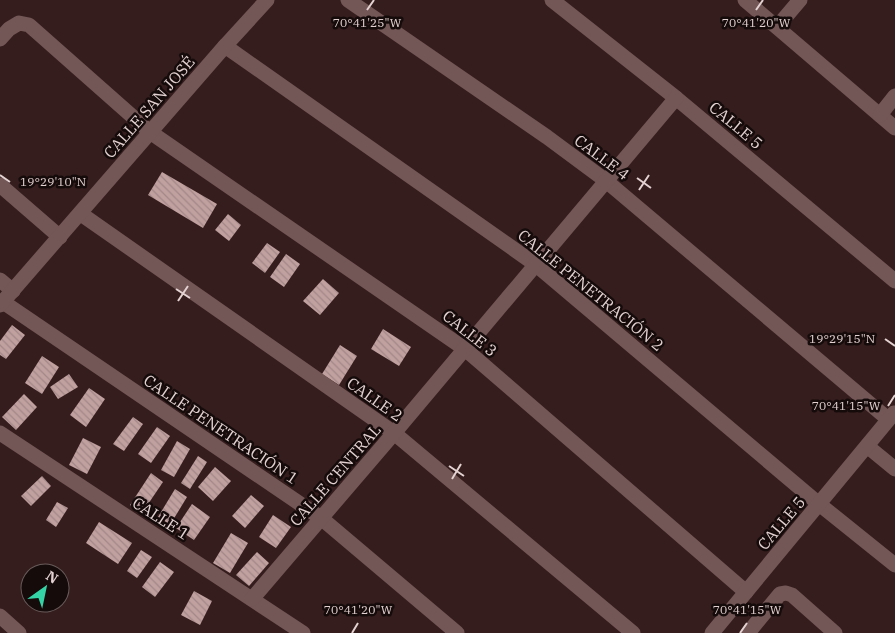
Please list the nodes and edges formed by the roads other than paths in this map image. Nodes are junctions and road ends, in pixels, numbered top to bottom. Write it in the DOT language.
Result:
graph roads {
  1 [pos="267,0"];
  2 [pos="348,0"];
  3 [pos="552,0"];
  4 [pos="745,0"];
  5 [pos="800,0"];
  6 [pos="777,27"];
  7 [pos="0,39"];
  8 [pos="225,46"];
  9 [pos="895,96"];
  10 [pos="676,98"];
  11 [pos="880,115"];
  12 [pos="895,128"];
  13 [pos="150,132"];
  14 [pos="606,180"];
  15 [pos="0,185"];
  16 [pos="81,214"];
  17 [pos="60,237"];
  18 [pos="536,264"];
  19 [pos="0,280"];
  20 [pos="895,281"];
  21 [pos="5,300"];
  22 [pos="465,349"];
  23 [pos="892,415"];
  24 [pos="0,433"];
  25 [pos="394,433"];
  26 [pos="867,446"];
  27 [pos="895,469"];
  28 [pos="820,504"];
  29 [pos="321,518"];
  30 [pos="895,565"];
  31 [pos="746,592"];
  32 [pos="252,599"];
  33 [pos="0,616"];
  34 [pos="19,633"];
  35 [pos="303,633"];
  36 [pos="458,633"];
  37 [pos="633,633"];
  38 [pos="712,633"];
  39 [pos="748,633"];
  40 [pos="835,633"];
  1 -- 8 [label="street, CALLE SAN JOSÉ"];
  2 -- 14 [label="street, CALLE 4"];
  3 -- 10 [label="street, CALLE 5"];
  4 -- 6 [label="street"];
  5 -- 6 [label="street"];
  6 -- 11 [label="street"];
  7 -- 13 [label="street, CALLE 3"];
  8 -- 13 [label="street, CALLE SAN JOSÉ"];
  8 -- 18 [label="street, CALLE PENETRACIÓN 2"];
  9 -- 11 [label="street"];
  10 -- 14 [label="street, CALLE CENTRAL"];
  10 -- 20 [label="street, CALLE 5"];
  11 -- 12 [label="street"];
  13 -- 16 [label="street, CALLE SAN JOSÉ"];
  13 -- 22 [label="street, CALLE 3"];
  14 -- 18 [label="street, CALLE CENTRAL"];
  14 -- 23 [label="street, CALLE 4"];
  15 -- 17 [label="street"];
  16 -- 17 [label="street, CALLE SAN JOSÉ"];
  16 -- 25 [label="street, CALLE 2"];
  17 -- 21 [label="street, CALLE SAN JOSÉ"];
  18 -- 22 [label="street, CALLE CENTRAL"];
  18 -- 28 [label="street, CALLE PENETRACIÓN 2"];
  19 -- 21 [label="street, CALLE PENETRACIÓN 1"];
  21 -- 29 [label="street, CALLE PENETRACIÓN 1"];
  22 -- 25 [label="street, CALLE CENTRAL"];
  22 -- 31 [label="street, CALLE 3"];
  23 -- 26 [label="street, CALLE 5"];
  24 -- 32 [label="street, CALLE 1"];
  25 -- 29 [label="street, CALLE CENTRAL"];
  25 -- 37 [label="street, CALLE 2"];
  26 -- 27 [label="street"];
  26 -- 28 [label="street, CALLE 5"];
  28 -- 30 [label="street, CALLE PENETRACIÓN 2"];
  28 -- 31 [label="street, CALLE 5"];
  29 -- 32 [label="street, CALLE CENTRAL"];
  29 -- 36 [label="street, CALLE PENETRACIÓN 1"];
  31 -- 38 [label="street, CALLE 5"];
  32 -- 35 [label="street, CALLE 1"];
  33 -- 34 [label="street"];
  39 -- 40 [label="street"];
}
